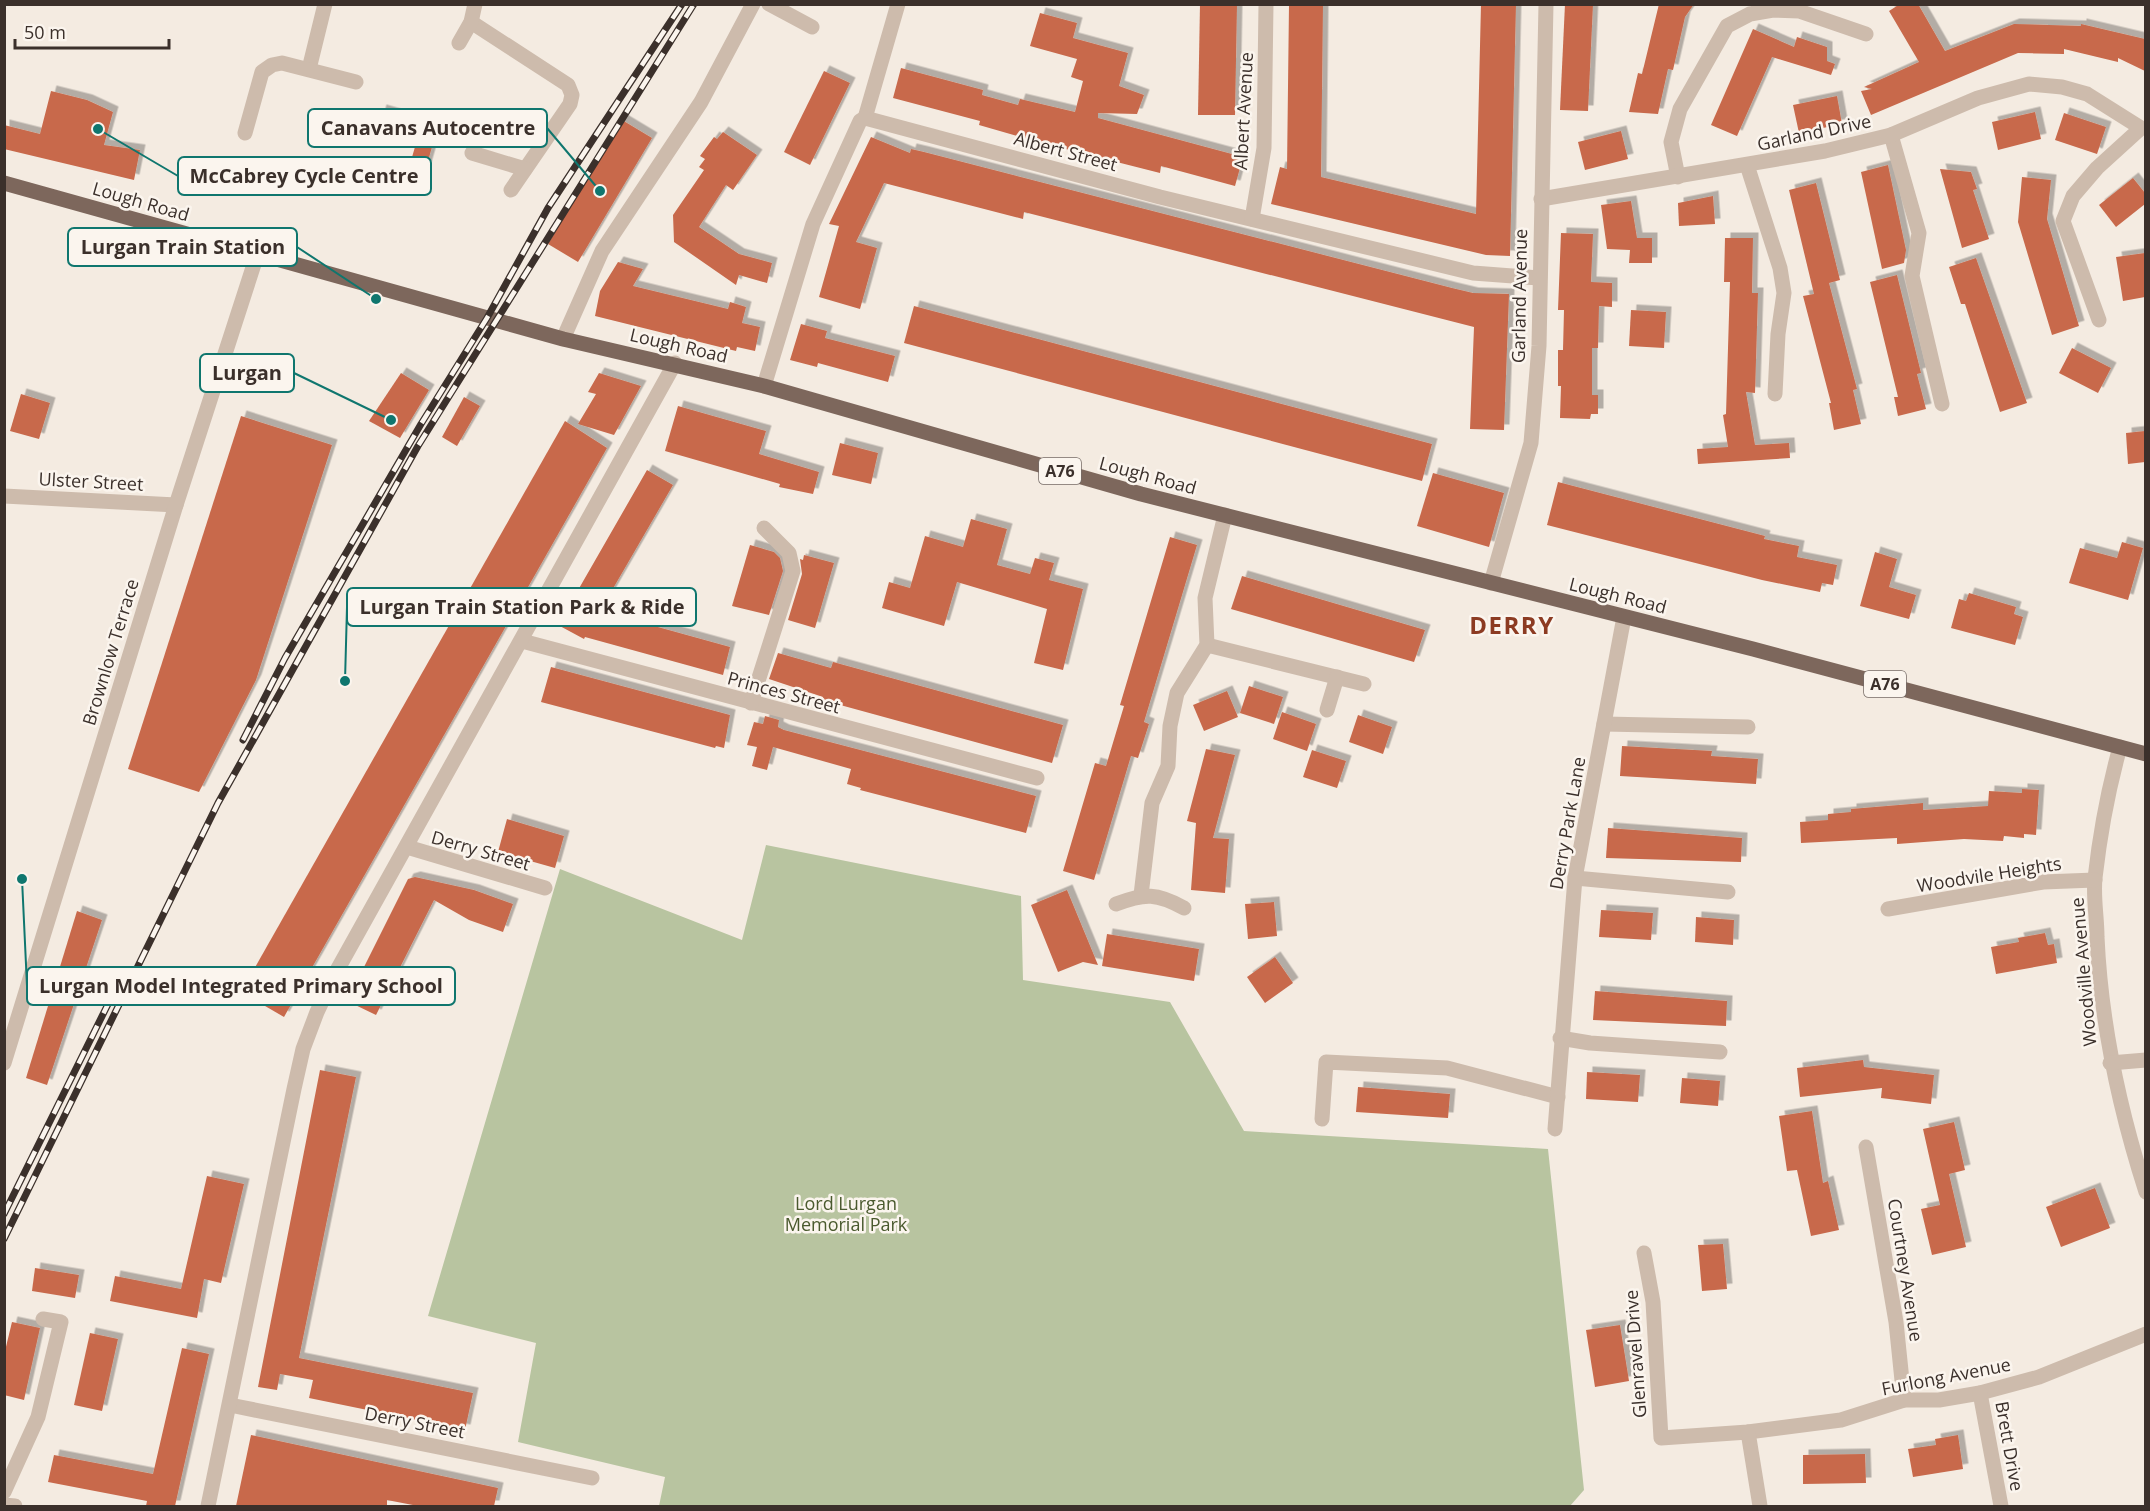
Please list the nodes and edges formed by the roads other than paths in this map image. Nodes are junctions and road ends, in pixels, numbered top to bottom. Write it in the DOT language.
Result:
graph roads {
  1 [pos="326,4"];
  2 [pos="476,4"];
  3 [pos="753,4"];
  4 [pos="769,4"];
  5 [pos="898,4"];
  6 [pos="1266,4"];
  7 [pos="1546,4"];
  8 [pos="471,22"];
  9 [pos="812,27"];
  10 [pos="1866,34"];
  11 [pos="459,43"];
  12 [pos="309,69"];
  13 [pos="356,82"];
  14 [pos="865,118"];
  15 [pos="245,133"];
  16 [pos="1891,135"];
  17 [pos="472,153"];
  18 [pos="1747,165"];
  19 [pos="525,169"];
  20 [pos="1678,177"];
  21 [pos="4,183"];
  22 [pos="512,190"];
  23 [pos="1541,199"];
  24 [pos="1252,219"];
  25 [pos="257,255"];
  26 [pos="1539,278"];
  27 [pos="2099,320"];
  28 [pos="563,339"];
  29 [pos="675,363"];
  30 [pos="764,386"];
  31 [pos="1775,394"];
  32 [pos="1942,404"];
  33 [pos="4,496"];
  34 [pos="176,505"];
  35 [pos="1226,515"];
  36 [pos="764,528"];
  37 [pos="1491,583"];
  38 [pos="1624,616"];
  39 [pos="522,641"];
  40 [pos="1207,645"];
  41 [pos="1336,677"];
  42 [pos="1364,684"];
  43 [pos="752,703"];
  44 [pos="1326,710"];
  45 [pos="1604,724"];
  46 [pos="1748,728"];
  47 [pos="2120,747"];
  48 [pos="2145,754"];
  49 [pos="1036,778"];
  50 [pos="407,847"];
  51 [pos="1575,878"];
  52 [pos="2095,880"];
  53 [pos="545,888"];
  54 [pos="1728,892"];
  55 [pos="1141,895"];
  56 [pos="1116,904"];
  57 [pos="1184,908"];
  58 [pos="1888,909"];
  59 [pos="1560,1038"];
  60 [pos="1720,1052"];
  61 [pos="2145,1060"];
  62 [pos="4,1062"];
  63 [pos="2110,1063"];
  64 [pos="1558,1097"];
  65 [pos="1322,1119"];
  66 [pos="1555,1129"];
  67 [pos="1866,1148"];
  68 [pos="2145,1192"];
  69 [pos="1644,1253"];
  70 [pos="43,1319"];
  71 [pos="2145,1334"];
  72 [pos="1980,1393"];
  73 [pos="1904,1400"];
  74 [pos="230,1405"];
  75 [pos="1748,1432"];
  76 [pos="592,1478"];
  77 [pos="4,1492"];
  78 [pos="4,1505"];
  79 [pos="15,1506"];
  80 [pos="208,1506"];
  81 [pos="1760,1506"];
  82 [pos="2001,1506"];
  1 -- 12 [label="street"];
  2 -- 8 [label="street"];
  3 -- 28 [label="street"];
  4 -- 9 [label="street"];
  5 -- 14 [label="street"];
  6 -- 24 [label="street, Albert Avenue"];
  7 -- 23 [label="street, Garland Avenue"];
  8 -- 11 [label="street"];
  8 -- 19 [label="street"];
  10 -- 20 [label="street"];
  12 -- 13 [label="street"];
  12 -- 15 [label="street"];
  14 -- 24 [label="street, Albert Street"];
  14 -- 30 [label="street"];
  16 -- 18 [label="street, Garland Drive"];
  16 -- 27 [label="street, Garland Drive"];
  16 -- 32 [label="street"];
  17 -- 19 [label="street"];
  18 -- 20 [label="street, Garland Drive"];
  18 -- 31 [label="street"];
  19 -- 22 [label="street"];
  20 -- 23 [label="street, Garland Drive"];
  21 -- 25 [label="main road, Lough Road / A76"];
  23 -- 26 [label="street, Garland Avenue"];
  24 -- 26 [label="street, Albert Street"];
  25 -- 28 [label="main road, Lough Road / A76"];
  25 -- 34 [label="street, Brownlow Terrace"];
  26 -- 37 [label="street, Garland Avenue"];
  28 -- 29 [label="main road, Lough Road / A76"];
  29 -- 30 [label="main road, Lough Road / A76"];
  29 -- 39 [label="street"];
  30 -- 35 [label="main road, Lough Road / A76"];
  33 -- 34 [label="street, Ulster Street"];
  34 -- 62 [label="street, Brownlow Terrace"];
  35 -- 37 [label="main road, Lough Road / A76"];
  35 -- 40 [label="street"];
  36 -- 43 [label="street"];
  37 -- 38 [label="main road, Lough Road / A76"];
  38 -- 45 [label="street, Derry Park Lane"];
  38 -- 47 [label="main road, Lough Road / A76"];
  39 -- 43 [label="street, Princes Street"];
  39 -- 50 [label="street"];
  40 -- 41 [label="street"];
  40 -- 55 [label="street"];
  41 -- 42 [label="street"];
  41 -- 44 [label="street"];
  43 -- 49 [label="street, Princes Street"];
  45 -- 46 [label="street"];
  45 -- 51 [label="street, Derry Park Lane"];
  47 -- 48 [label="main road, Lough Road / A76"];
  47 -- 52 [label="street, Woodville Avenue"];
  50 -- 53 [label="street, Derry Street"];
  50 -- 74 [label="street"];
  51 -- 54 [label="street"];
  51 -- 59 [label="street, Derry Park Lane"];
  52 -- 58 [label="street, Woodvile Heights"];
  52 -- 63 [label="street, Woodville Avenue"];
  55 -- 56 [label="street"];
  55 -- 57 [label="street"];
  59 -- 60 [label="street"];
  59 -- 64 [label="street, Derry Park Lane"];
  61 -- 63 [label="street"];
  63 -- 68 [label="street, Woodville Avenue"];
  64 -- 65 [label="street"];
  64 -- 66 [label="street, Derry Park Lane"];
  67 -- 73 [label="street, Courtney Avenue"];
  69 -- 75 [label="street, Glenravel Drive"];
  70 -- 77 [label="street"];
  71 -- 72 [label="street, Furlong Avenue"];
  72 -- 73 [label="street, Furlong Avenue"];
  72 -- 82 [label="street, Brett Drive"];
  73 -- 75 [label="street, Furlong Avenue"];
  74 -- 76 [label="street, Derry Street"];
  74 -- 80 [label="street"];
  75 -- 81 [label="street"];
  78 -- 79 [label="street"];
}
